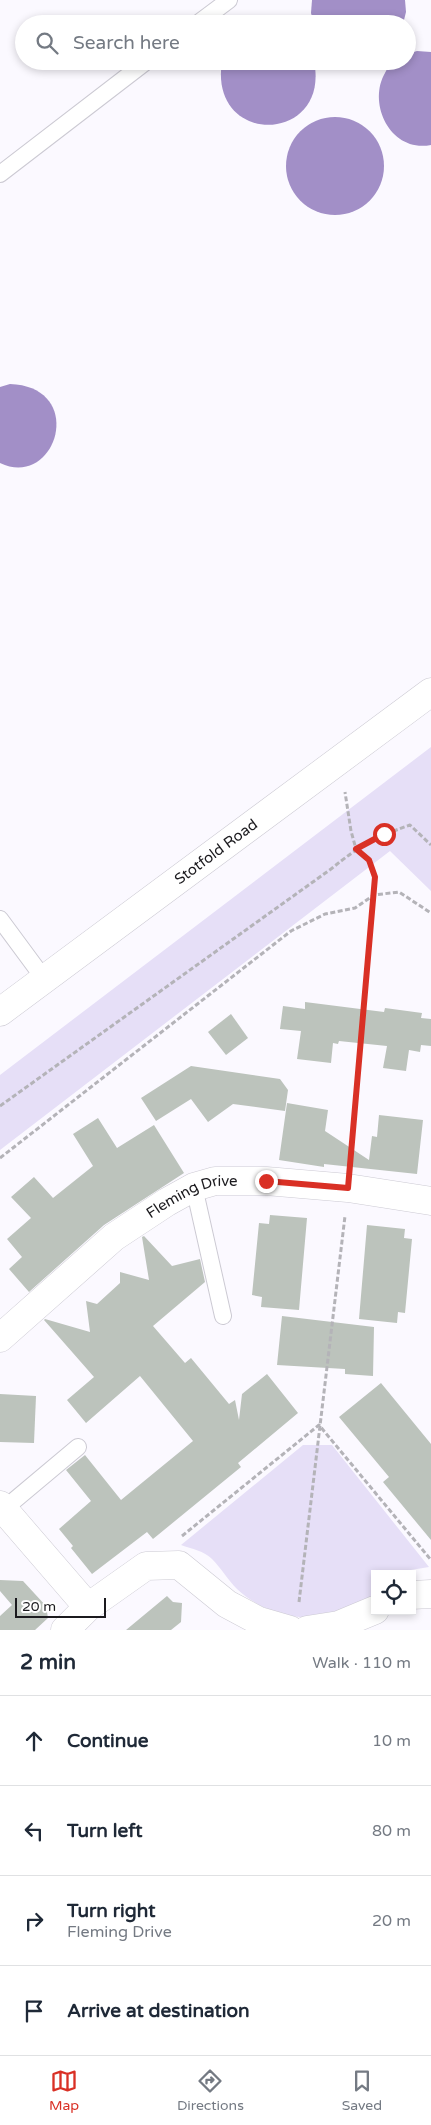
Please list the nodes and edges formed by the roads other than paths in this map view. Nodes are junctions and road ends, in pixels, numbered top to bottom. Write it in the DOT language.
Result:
graph roads {
  1 [pos="229,0"];
  2 [pos="209,15"];
  3 [pos="135,70"];
  4 [pos="0,174"];
  5 [pos="431,692"];
  6 [pos="0,919"];
  7 [pos="45,980"];
  8 [pos="0,1012"];
  9 [pos="194,1187"];
  10 [pos="431,1201"];
  11 [pos="223,1316"];
  12 [pos="0,1338"];
  13 [pos="78,1447"];
  14 [pos="2,1507"];
  15 [pos="431,1594"];
  16 [pos="416,1596"];
  17 [pos="88,1607"];
  18 [pos="371,1612"];
  19 [pos="299,1624"];
  20 [pos="64,1630"];
  1 -- 2 [label="lane"];
  3 -- 4 [label="lane"];
  5 -- 7 [label="street, Stotfold Road"];
  6 -- 7 [label="lane"];
  7 -- 8 [label="street, Stotfold Road"];
  9 -- 10 [label="street, Fleming Drive"];
  9 -- 11 [label="lane"];
  9 -- 12 [label="street, Fleming Drive"];
  13 -- 14 [label="lane"];
  14 -- 17 [label="street"];
  15 -- 16 [label="street"];
  17 -- 19 [label="street"];
  17 -- 20 [label="street"];
  18 -- 19 [label="street"];
}
